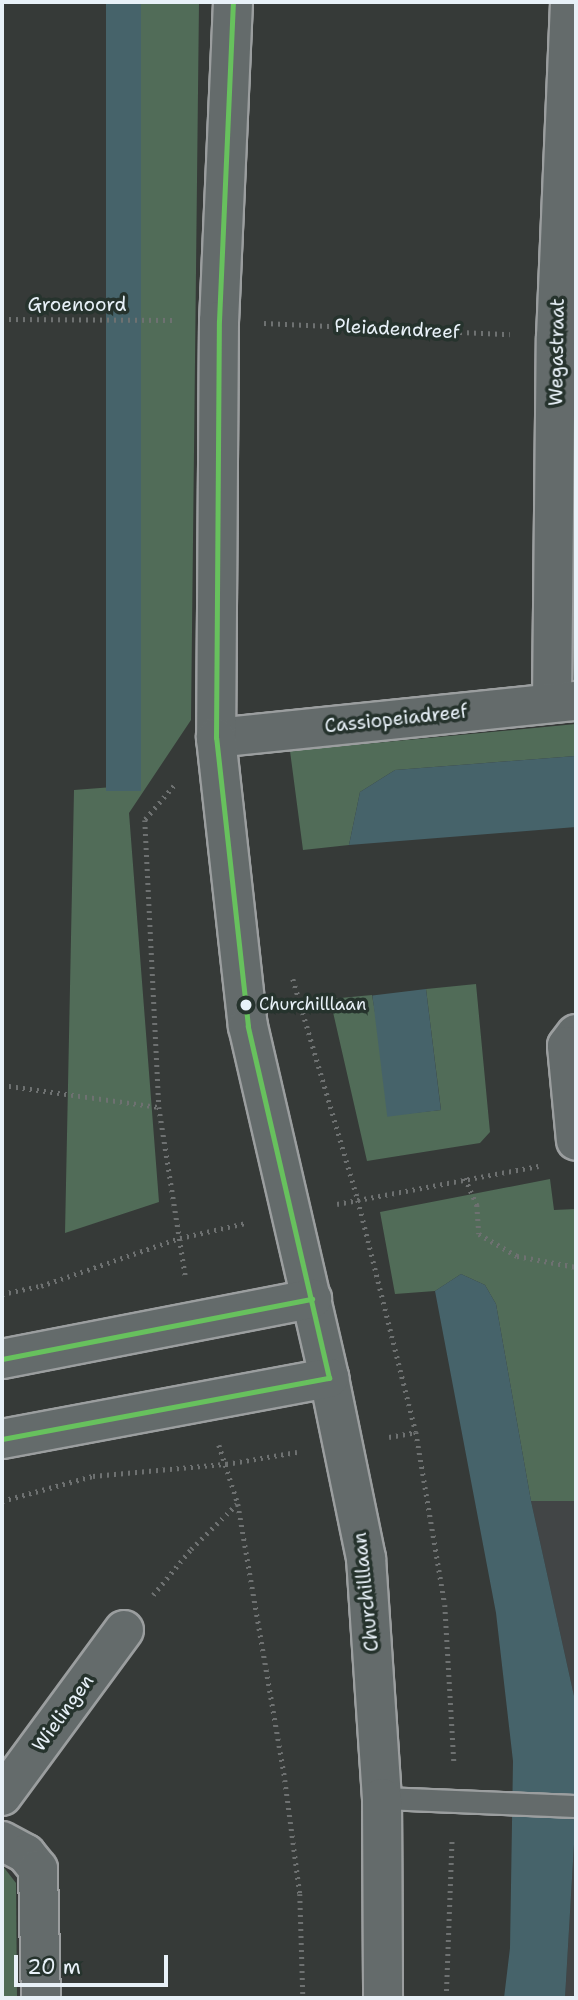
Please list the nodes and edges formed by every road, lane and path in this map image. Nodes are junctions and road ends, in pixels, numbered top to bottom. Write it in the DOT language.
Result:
graph roads {
  1 [pos="233,2"];
  2 [pos="570,2"];
  3 [pos="2,319"];
  4 [pos="151,320"];
  5 [pos="219,321"];
  6 [pos="566,337"];
  7 [pos="564,701"];
  8 [pos="216,738"];
  9 [pos="576,1034"];
  10 [pos="2,1085"];
  11 [pos="159,1107"];
  12 [pos="575,1140"];
  13 [pos="464,1178"];
  14 [pos="358,1200"];
  15 [pos="290,1213"];
  16 [pos="180,1238"];
  17 [pos="576,1267"];
  18 [pos="2,1294"];
  19 [pos="312,1299"];
  20 [pos="192,1324"];
  21 [pos="2,1359"];
  22 [pos="329,1378"];
  23 [pos="2,1439"];
  24 [pos="2,1500"];
  25 [pos="238,1504"];
  26 [pos="124,1630"];
  27 [pos="2,1796"];
  28 [pos="382,1798"];
  29 [pos="453,1800"];
  30 [pos="576,1805"];
  31 [pos="2,1841"];
  32 [pos="41,1998"];
  33 [pos="303,1998"];
  34 [pos="383,1998"];
  35 [pos="446,1998"];
  1 -- 5 [label="street, Churchilllaan"];
  2 -- 6 [label="street, Wegastraat"];
  3 -- 4 [label="path, Groenoord"];
  5 -- 6 [label="path, Pleiadendreef"];
  5 -- 8 [label="street, Churchilllaan"];
  6 -- 7 [label="street, Wegastraat"];
  7 -- 8 [label="street, Cassiopeiadreef"];
  8 -- 11 [label="path"];
  8 -- 15 [label="street, Churchilllaan"];
  9 -- 12 [label="street"];
  10 -- 11 [label="path"];
  11 -- 16 [label="path"];
  12 -- 13 [label="path"];
  13 -- 14 [label="path"];
  13 -- 17 [label="path"];
  14 -- 15 [label="path"];
  14 -- 29 [label="path"];
  15 -- 16 [label="path"];
  15 -- 19 [label="street, Churchilllaan"];
  16 -- 18 [label="path"];
  16 -- 20 [label="path"];
  19 -- 20 [label="street"];
  19 -- 22 [label="street, Churchilllaan"];
  20 -- 21 [label="street"];
  22 -- 23 [label="street"];
  22 -- 28 [label="street, Churchilllaan"];
  24 -- 25 [label="path"];
  25 -- 26 [label="path"];
  25 -- 33 [label="path"];
  26 -- 27 [label="street, Wielingen"];
  28 -- 29 [label="lane"];
  28 -- 34 [label="street, Churchilllaan"];
  29 -- 30 [label="lane"];
  29 -- 35 [label="path"];
  31 -- 32 [label="street"];
}
